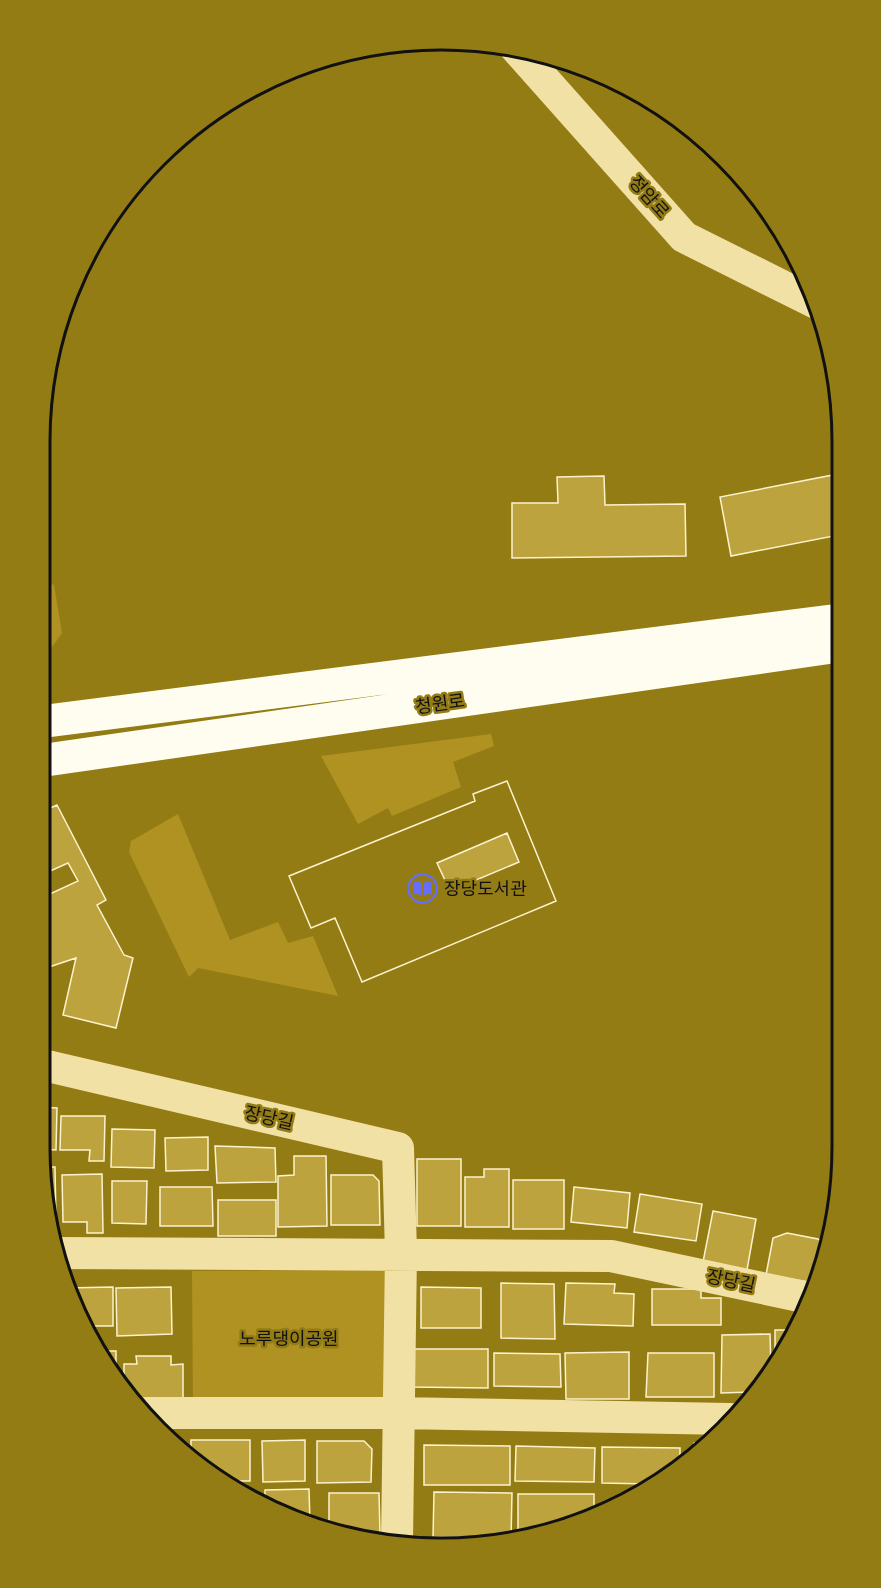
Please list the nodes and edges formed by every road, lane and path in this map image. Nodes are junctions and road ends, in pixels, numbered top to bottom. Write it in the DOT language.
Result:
graph roads {
  1 [pos="523,59"];
  2 [pos="804,297"];
  3 [pos="832,608"];
  4 [pos="832,621"];
  5 [pos="691,638"];
  6 [pos="832,647"];
  7 [pos="50,721"];
  8 [pos="50,758"];
  9 [pos="50,1067"];
  10 [pos="64,1253"];
  11 [pos="401,1253"];
  12 [pos="802,1297"];
  13 [pos="154,1413"];
  14 [pos="398,1413"];
  15 [pos="722,1419"];
  16 [pos="397,1536"];
  1 -- 2 [label="street, 정암로"];
  3 -- 5 [label="street"];
  4 -- 5 [label="main road, 청원로"];
  5 -- 7 [label="main road, 청원로"];
  6 -- 8 [label="main road, 청원로"];
  9 -- 11 [label="street, 장당길"];
  10 -- 11 [label="street, 장당길"];
  11 -- 12 [label="street, 장당길"];
  11 -- 14 [label="street, 장당길"];
  13 -- 14 [label="street"];
  14 -- 15 [label="street"];
  14 -- 16 [label="street, 장당길"];
}
